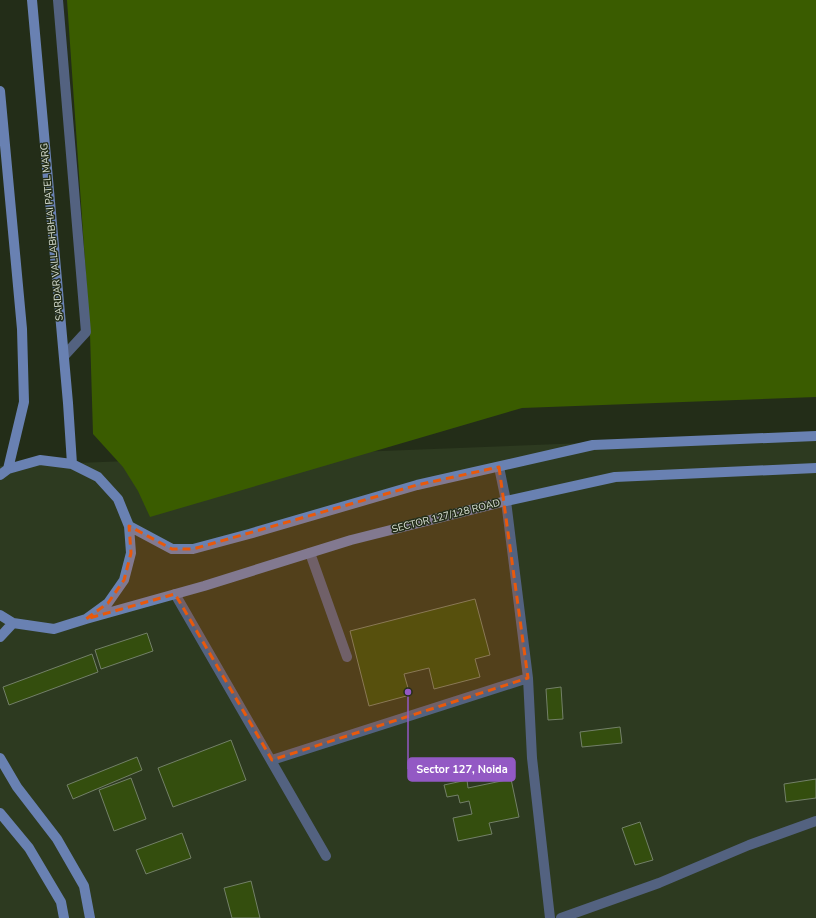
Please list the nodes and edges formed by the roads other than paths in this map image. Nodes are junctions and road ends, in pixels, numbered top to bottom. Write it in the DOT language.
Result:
graph roads {
  1 [pos="32,0"];
  2 [pos="58,0"];
  3 [pos="0,91"];
  4 [pos="64,356"];
  5 [pos="816,436"];
  6 [pos="72,464"];
  7 [pos="499,467"];
  8 [pos="816,468"];
  9 [pos="4,472"];
  10 [pos="506,501"];
  11 [pos="129,526"];
  12 [pos="310,553"];
  13 [pos="175,594"];
  14 [pos="0,615"];
  15 [pos="86,620"];
  16 [pos="13,624"];
  17 [pos="0,636"];
  18 [pos="347,657"];
  19 [pos="528,678"];
  20 [pos="0,758"];
  21 [pos="272,760"];
  22 [pos="0,813"];
  23 [pos="816,822"];
  24 [pos="326,856"];
  25 [pos="64,918"];
  26 [pos="90,918"];
  27 [pos="550,918"];
  28 [pos="561,918"];
  1 -- 4 [label="street, SARDAR VALLABHBHAI PATEL MARG"];
  2 -- 4 [label="street"];
  3 -- 9 [label="street"];
  4 -- 6 [label="street, SARDAR VALLABHBHAI PATEL MARG"];
  5 -- 7 [label="street"];
  6 -- 9 [label="street"];
  6 -- 11 [label="street"];
  7 -- 10 [label="street"];
  7 -- 11 [label="street"];
  8 -- 10 [label="street, SECTOR 127/128 ROAD"];
  10 -- 12 [label="street, SECTOR 127/128 ROAD"];
  10 -- 19 [label="street"];
  11 -- 15 [label="street"];
  12 -- 13 [label="street, SECTOR 127/128 ROAD"];
  12 -- 18 [label="street"];
  13 -- 15 [label="street, SECTOR 127/128 ROAD"];
  13 -- 21 [label="street"];
  14 -- 16 [label="street"];
  15 -- 16 [label="street, SECTOR 127/128 ROAD"];
  16 -- 17 [label="street"];
  19 -- 21 [label="street"];
  19 -- 27 [label="street"];
  20 -- 26 [label="street"];
  21 -- 24 [label="street"];
  22 -- 25 [label="street"];
  23 -- 28 [label="street"];
}
